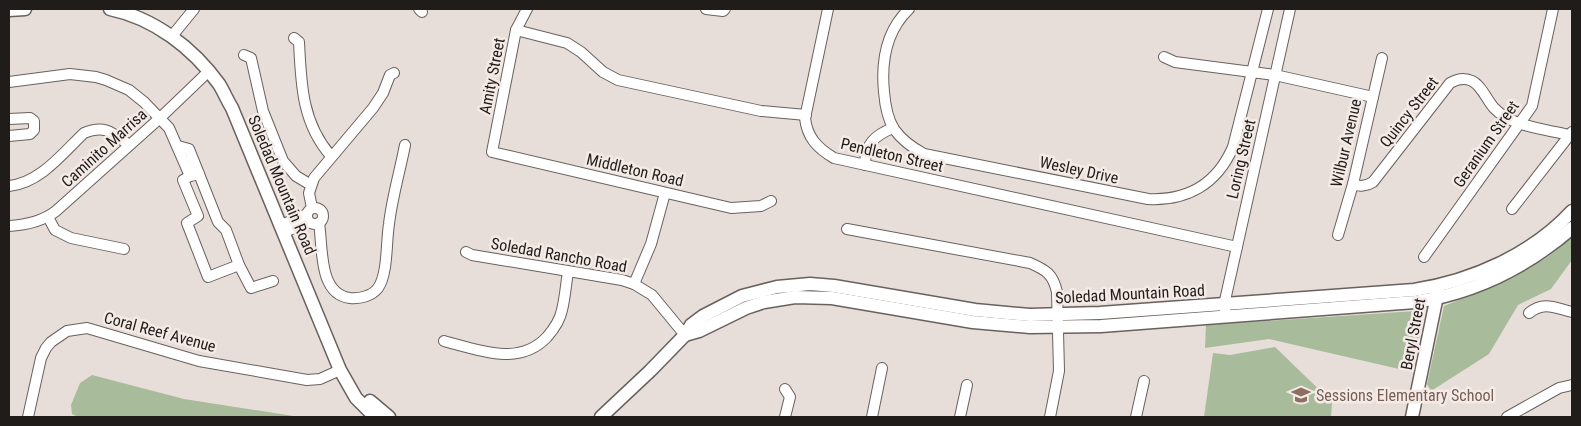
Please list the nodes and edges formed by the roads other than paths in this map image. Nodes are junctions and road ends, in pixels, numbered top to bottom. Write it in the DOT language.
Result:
graph roads {
  1 [pos="25,9"];
  2 [pos="110,9"];
  3 [pos="194,9"];
  4 [pos="527,9"];
  5 [pos="828,9"];
  6 [pos="909,9"];
  7 [pos="1268,9"];
  8 [pos="1290,9"];
  9 [pos="1553,9"];
  10 [pos="9,10"];
  11 [pos="516,30"];
  12 [pos="172,36"];
  13 [pos="294,38"];
  14 [pos="244,55"];
  15 [pos="1164,56"];
  16 [pos="1382,58"];
  17 [pos="1252,71"];
  18 [pos="209,72"];
  19 [pos="394,73"];
  20 [pos="1275,75"];
  21 [pos="9,82"];
  22 [pos="1373,97"];
  23 [pos="806,115"];
  24 [pos="160,118"];
  25 [pos="9,119"];
  26 [pos="1520,123"];
  27 [pos="893,128"];
  28 [pos="1571,133"];
  29 [pos="9,136"];
  30 [pos="130,145"];
  31 [pos="405,145"];
  32 [pos="492,152"];
  33 [pos="331,156"];
  34 [pos="865,165"];
  35 [pos="194,175"];
  36 [pos="311,184"];
  37 [pos="1353,184"];
  38 [pos="9,186"];
  39 [pos="665,193"];
  40 [pos="771,200"];
  41 [pos="1512,209"];
  42 [pos="1572,211"];
  43 [pos="48,217"];
  44 [pos="312,217"];
  45 [pos="9,226"];
  46 [pos="1572,228"];
  47 [pos="283,229"];
  48 [pos="847,229"];
  49 [pos="1338,235"];
  50 [pos="1237,247"];
  51 [pos="124,249"];
  52 [pos="466,252"];
  53 [pos="1424,257"];
  54 [pos="239,265"];
  55 [pos="568,272"];
  56 [pos="273,281"];
  57 [pos="634,284"];
  58 [pos="1437,293"];
  59 [pos="1225,311"];
  60 [pos="1572,312"];
  61 [pos="1529,313"];
  62 [pos="1058,314"];
  63 [pos="1059,327"];
  64 [pos="685,335"];
  65 [pos="444,341"];
  66 [pos="882,368"];
  67 [pos="340,370"];
  68 [pos="1144,381"];
  69 [pos="967,385"];
  70 [pos="1572,385"];
  71 [pos="785,389"];
  72 [pos="28,417"];
  73 [pos="375,417"];
  74 [pos="389,417"];
  75 [pos="601,417"];
  76 [pos="785,417"];
  77 [pos="872,417"];
  78 [pos="960,417"];
  79 [pos="1050,417"];
  80 [pos="1136,417"];
  81 [pos="1412,417"];
  82 [pos="1507,417"];
  1 -- 10 [label="main road"];
  2 -- 12 [label="main road, Soledad Mountain Road"];
  3 -- 12 [label="street"];
  4 -- 11 [label="street, Amity Street"];
  5 -- 23 [label="street"];
  6 -- 27 [label="street, Wesley Drive"];
  7 -- 17 [label="street, Wesley Drive"];
  8 -- 20 [label="street, Loring Street"];
  9 -- 26 [label="street, Geranium Street"];
  11 -- 23 [label="street"];
  11 -- 32 [label="street, Amity Street"];
  12 -- 18 [label="main road, Soledad Mountain Road"];
  13 -- 33 [label="street"];
  14 -- 36 [label="street"];
  15 -- 17 [label="street"];
  16 -- 22 [label="street, Wilbur Avenue"];
  17 -- 20 [label="street"];
  17 -- 27 [label="street, Wesley Drive"];
  18 -- 24 [label="street, Caminito Marrisa"];
  18 -- 47 [label="main road, Soledad Mountain Road"];
  19 -- 33 [label="street"];
  20 -- 22 [label="street"];
  20 -- 50 [label="street, Loring Street"];
  21 -- 24 [label="street"];
  22 -- 37 [label="street, Wilbur Avenue"];
  23 -- 34 [label="street, Pendleton Street"];
  24 -- 30 [label="street, Caminito Marrisa"];
  24 -- 35 [label="street"];
  25 -- 29 [label="street"];
  26 -- 28 [label="street, Quincy Street"];
  26 -- 37 [label="street, Quincy Street"];
  26 -- 53 [label="street, Geranium Street"];
  27 -- 34 [label="street"];
  28 -- 41 [label="street"];
  30 -- 38 [label="street"];
  30 -- 43 [label="street, Caminito Marrisa"];
  31 -- 44 [label="street"];
  32 -- 39 [label="street, Middleton Road"];
  33 -- 36 [label="street"];
  34 -- 50 [label="street, Pendleton Street"];
  35 -- 54 [label="street"];
  35 -- 54 [label="street"];
  36 -- 44 [label="street"];
  37 -- 49 [label="street, Wilbur Avenue"];
  39 -- 40 [label="street, Middleton Road"];
  39 -- 57 [label="street"];
  42 -- 58 [label="main road, Soledad Mountain Road"];
  43 -- 45 [label="street, Caminito Marrisa"];
  43 -- 51 [label="street"];
  44 -- 47 [label="street"];
  46 -- 58 [label="main road, Soledad Mountain Road"];
  47 -- 67 [label="main road, Soledad Mountain Road"];
  48 -- 62 [label="street"];
  50 -- 59 [label="street, Loring Street"];
  52 -- 55 [label="street, Soledad Rancho Road"];
  54 -- 56 [label="street"];
  55 -- 57 [label="street, Soledad Rancho Road"];
  55 -- 65 [label="street"];
  57 -- 64 [label="street, Soledad Rancho Road"];
  58 -- 59 [label="main road, Soledad Mountain Road"];
  58 -- 81 [label="main road, Beryl Street"];
  59 -- 62 [label="main road, Soledad Mountain Road"];
  59 -- 63 [label="main road, Soledad Mountain Road"];
  60 -- 61 [label="street"];
  62 -- 63 [label="street"];
  62 -- 64 [label="main road, Soledad Mountain Road"];
  63 -- 64 [label="main road, Soledad Mountain Road"];
  63 -- 79 [label="street"];
  64 -- 75 [label="main road, Soledad Mountain Road"];
  66 -- 77 [label="street"];
  67 -- 72 [label="street, Coral Reef Avenue"];
  67 -- 73 [label="main road, Soledad Mountain Road"];
  67 -- 74 [label="main road"];
  68 -- 80 [label="street"];
  69 -- 78 [label="street"];
  70 -- 82 [label="street"];
  71 -- 76 [label="street"];
}
